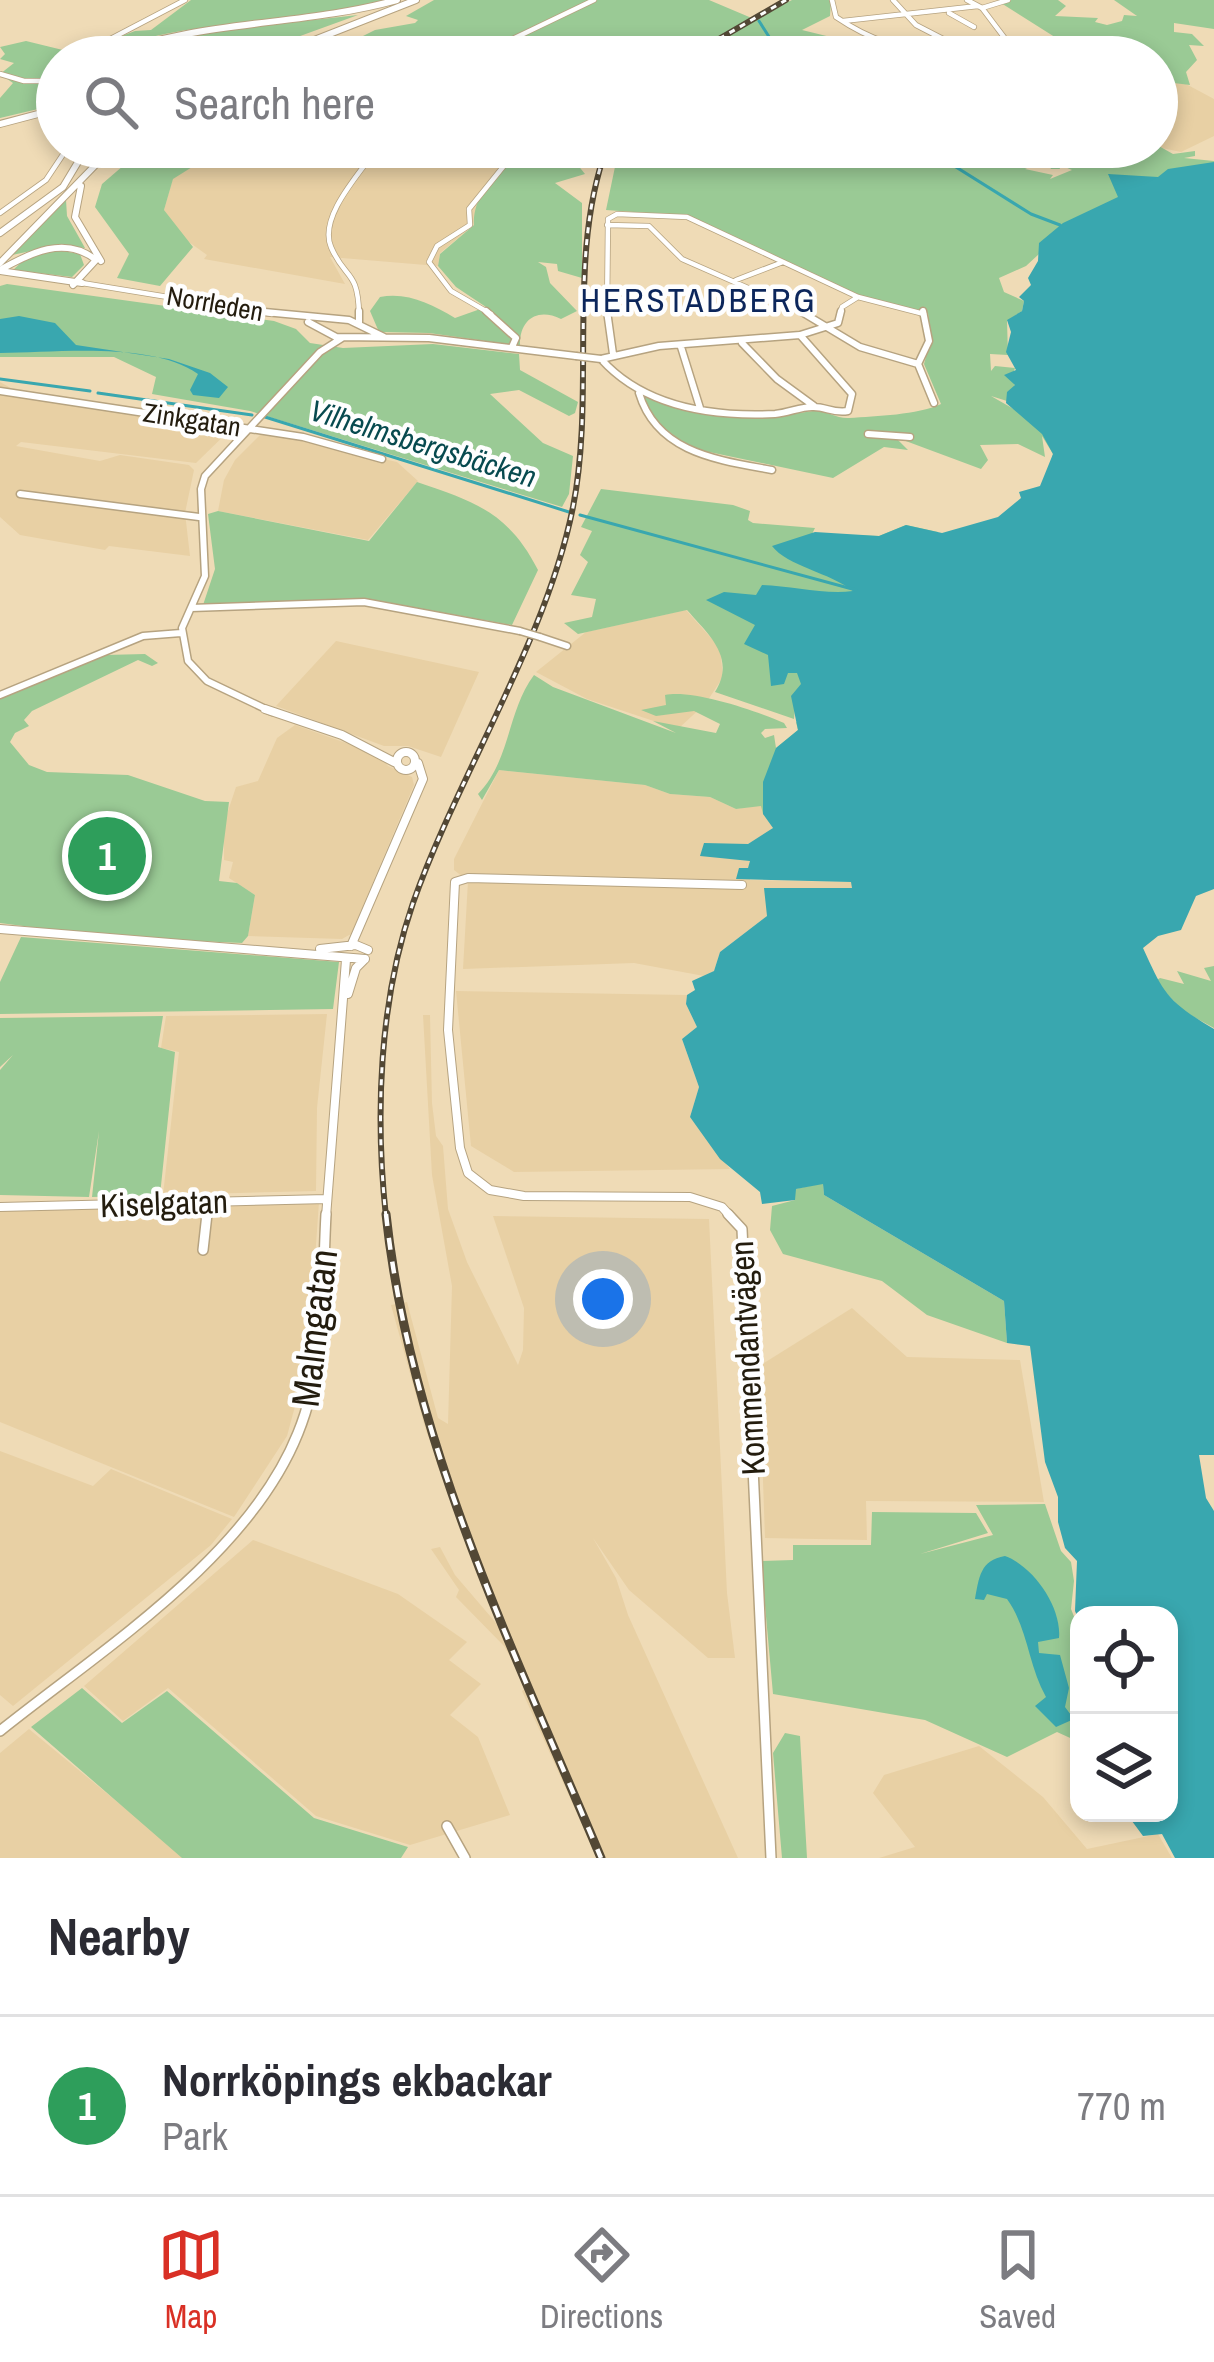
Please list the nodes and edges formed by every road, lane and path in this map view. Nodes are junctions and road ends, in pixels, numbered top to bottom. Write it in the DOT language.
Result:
graph roads {
  1 [pos="185,0"];
  2 [pos="397,0"];
  3 [pos="594,0"];
  4 [pos="832,0"];
  5 [pos="893,0"];
  6 [pos="967,0"];
  7 [pos="1009,0"];
  8 [pos="412,1"];
  9 [pos="980,7"];
  10 [pos="946,12"];
  11 [pos="907,14"];
  12 [pos="840,21"];
  13 [pos="974,27"];
  14 [pos="116,36"];
  15 [pos="167,36"];
  16 [pos="322,36"];
  17 [pos="322,36"];
  18 [pos="519,36"];
  19 [pos="878,36"];
  20 [pos="936,36"];
  21 [pos="1003,36"];
  22 [pos="0,74"];
  23 [pos="36,81"];
  24 [pos="36,116"];
  25 [pos="1,124"];
  26 [pos="54,168"];
  27 [pos="77,168"];
  28 [pos="92,168"];
  29 [pos="362,168"];
  30 [pos="500,168"];
  31 [pos="88,172"];
  32 [pos="48,203"];
  33 [pos="0,213"];
  34 [pos="607,225"];
  35 [pos="0,232"];
  36 [pos="0,253"];
  37 [pos="783,262"];
  38 [pos="0,269"];
  39 [pos="735,281"];
  40 [pos="78,284"];
  41 [pos="858,297"];
  42 [pos="356,308"];
  43 [pos="295,318"];
  44 [pos="336,321"];
  45 [pos="361,326"];
  46 [pos="830,327"];
  47 [pos="322,331"];
  48 [pos="800,334"];
  49 [pos="346,337"];
  50 [pos="384,337"];
  51 [pos="741,342"];
  52 [pos="681,346"];
  53 [pos="512,347"];
  54 [pos="320,352"];
  55 [pos="614,354"];
  56 [pos="602,358"];
  57 [pos="918,364"];
  58 [pos="0,392"];
  59 [pos="639,393"];
  60 [pos="934,403"];
  61 [pos="814,406"];
  62 [pos="700,408"];
  63 [pos="246,428"];
  64 [pos="868,434"];
  65 [pos="910,437"];
  66 [pos="382,460"];
  67 [pos="772,470"];
  68 [pos="20,494"];
  69 [pos="199,517"];
  70 [pos="191,608"];
  71 [pos="182,633"];
  72 [pos="567,646"];
  73 [pos="0,695"];
  74 [pos="370,746"];
  75 [pos="406,754"];
  76 [pos="394,761"];
  77 [pos="418,764"];
  78 [pos="406,768"];
  79 [pos="421,786"];
  80 [pos="742,885"];
  81 [pos="364,922"];
  82 [pos="0,929"];
  83 [pos="346,953"];
  84 [pos="367,954"];
  85 [pos="343,1013"];
  86 [pos="327,1198"];
  87 [pos="208,1202"];
  88 [pos="0,1208"];
  89 [pos="203,1250"];
  90 [pos="0,1731"];
  91 [pos="447,1826"];
  92 [pos="465,1858"];
  93 [pos="771,1858"];
  1 -- 14 [label="street"];
  2 -- 15 [label="highway"];
  3 -- 18 [label="street"];
  4 -- 12 [label="street"];
  5 -- 11 [label="street"];
  6 -- 9 [label="street"];
  7 -- 9 [label="street"];
  8 -- 16 [label="highway"];
  8 -- 17 [label="highway"];
  9 -- 10 [label="street"];
  9 -- 21 [label="street"];
  10 -- 11 [label="street"];
  10 -- 13 [label="street"];
  11 -- 12 [label="street"];
  11 -- 20 [label="street"];
  12 -- 19 [label="street"];
  22 -- 23 [label="street"];
  24 -- 25 [label="highway"];
  26 -- 33 [label="street"];
  27 -- 32 [label="highway"];
  28 -- 31 [label="highway"];
  29 -- 42 [label="street"];
  30 -- 53 [label="street"];
  31 -- 38 [label="highway"];
  31 -- 40 [label="highway"];
  32 -- 35 [label="highway"];
  32 -- 36 [label="highway"];
  34 -- 37 [label="street"];
  34 -- 39 [label="street"];
  34 -- 55 [label="street"];
  37 -- 39 [label="street"];
  37 -- 41 [label="street"];
  38 -- 40 [label="main road"];
  38 -- 40 [label="highway"];
  39 -- 46 [label="street"];
  40 -- 43 [label="street, Norrleden"];
  41 -- 46 [label="street"];
  41 -- 57 [label="street"];
  42 -- 44 [label="street"];
  42 -- 45 [label="street"];
  43 -- 44 [label="street"];
  43 -- 47 [label="street"];
  44 -- 45 [label="street"];
  44 -- 47 [label="street"];
  45 -- 49 [label="street"];
  45 -- 50 [label="street"];
  46 -- 48 [label="street"];
  46 -- 57 [label="street"];
  47 -- 49 [label="street"];
  47 -- 54 [label="street"];
  48 -- 51 [label="street"];
  48 -- 61 [label="street"];
  49 -- 50 [label="street"];
  49 -- 54 [label="street"];
  50 -- 53 [label="street"];
  51 -- 52 [label="street"];
  51 -- 61 [label="street"];
  52 -- 55 [label="street"];
  52 -- 62 [label="street"];
  53 -- 56 [label="street, bridge"];
  54 -- 63 [label="street"];
  55 -- 56 [label="street"];
  56 -- 59 [label="street"];
  57 -- 60 [label="street"];
  58 -- 63 [label="street, Zinkgatan"];
  59 -- 62 [label="street"];
  59 -- 67 [label="street"];
  61 -- 62 [label="street"];
  63 -- 66 [label="street, Zinkgatan"];
  63 -- 69 [label="street"];
  64 -- 65 [label="street"];
  68 -- 69 [label="street"];
  69 -- 70 [label="street"];
  70 -- 71 [label="street"];
  70 -- 72 [label="street, bridge"];
  71 -- 73 [label="street"];
  71 -- 74 [label="street"];
  74 -- 75 [label="street"];
  74 -- 76 [label="street"];
  75 -- 76 [label="street"];
  75 -- 77 [label="street"];
  76 -- 78 [label="street"];
  77 -- 78 [label="street"];
  77 -- 79 [label="street"];
  78 -- 79 [label="street"];
  79 -- 81 [label="street, Malmgatan"];
  80 -- 93 [label="street, Kommendantvägen"];
  81 -- 83 [label="street, Malmgatan"];
  81 -- 84 [label="street"];
  82 -- 83 [label="street"];
  83 -- 84 [label="street"];
  83 -- 84 [label="street"];
  83 -- 85 [label="street, Malmgatan"];
  84 -- 85 [label="street, Malmgatan"];
  85 -- 86 [label="street, Malmgatan"];
  86 -- 87 [label="street, Kiselgatan"];
  86 -- 90 [label="street, Malmgatan"];
  87 -- 88 [label="street, Kiselgatan"];
  87 -- 89 [label="street"];
  91 -- 92 [label="street"];
}
